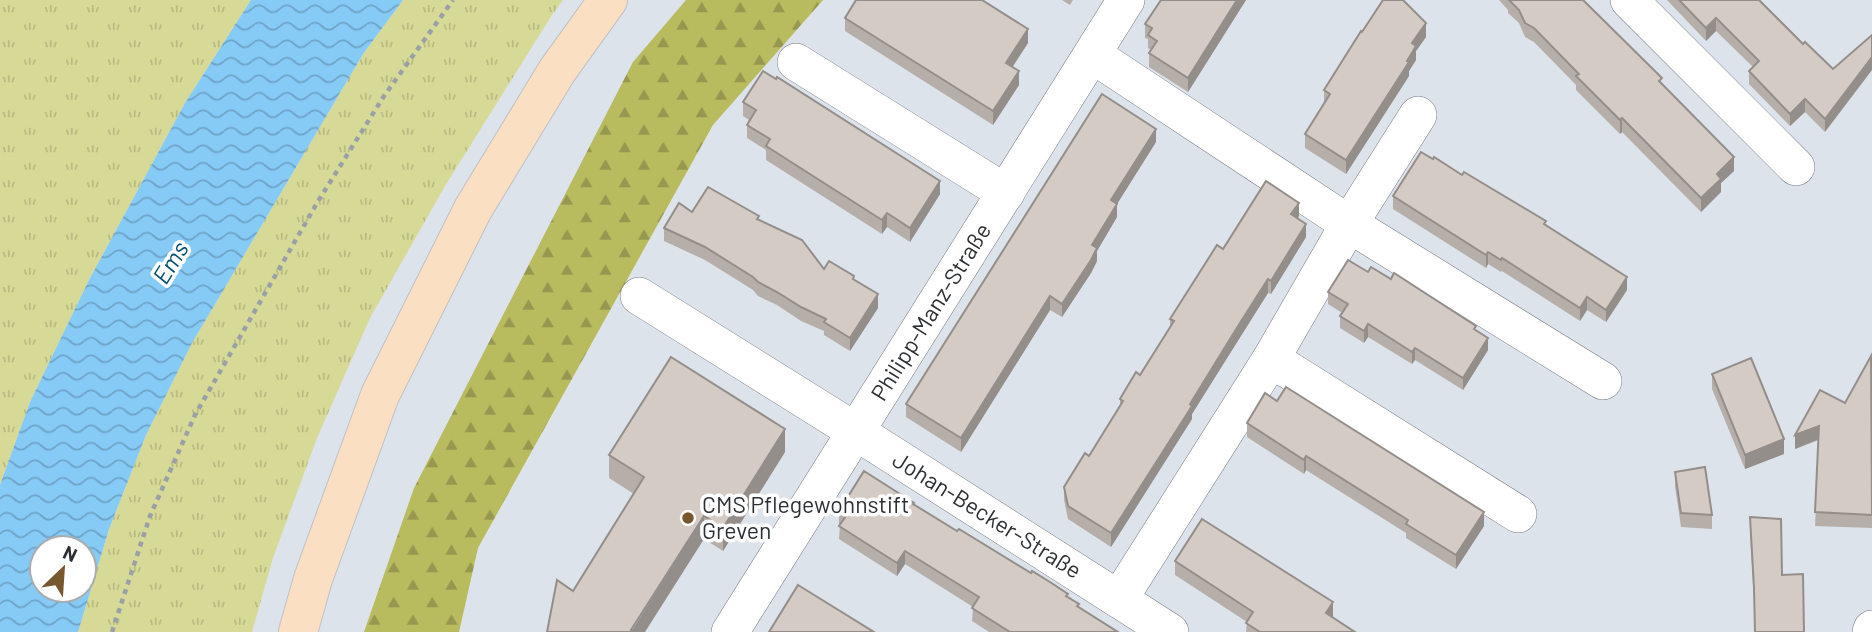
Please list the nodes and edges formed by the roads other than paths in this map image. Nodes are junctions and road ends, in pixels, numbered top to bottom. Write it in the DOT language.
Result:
graph roads {
  1 [pos="608,0"];
  2 [pos="1126,0"];
  3 [pos="1629,0"];
  4 [pos="1093,55"];
  5 [pos="796,62"];
  6 [pos="1418,115"];
  7 [pos="1796,167"];
  8 [pos="1006,193"];
  9 [pos="1349,224"];
  10 [pos="639,296"];
  11 [pos="1271,359"];
  12 [pos="1603,381"];
  13 [pos="855,431"];
  14 [pos="1518,514"];
  15 [pos="1119,599"];
  16 [pos="298,632"];
  17 [pos="730,632"];
  18 [pos="1170,632"];
  1 -- 16 [label="main road"];
  2 -- 4 [label="street, Philipp-Manz-Straße"];
  3 -- 7 [label="street"];
  4 -- 8 [label="street, Philipp-Manz-Straße"];
  4 -- 9 [label="street"];
  5 -- 8 [label="street"];
  6 -- 9 [label="street"];
  8 -- 13 [label="street, Philipp-Manz-Straße"];
  9 -- 11 [label="street"];
  9 -- 12 [label="street"];
  10 -- 13 [label="street"];
  11 -- 14 [label="street"];
  11 -- 15 [label="street"];
  13 -- 15 [label="street, Johan-Becker-Straße"];
  13 -- 17 [label="street, Philipp-Manz-Straße"];
  15 -- 18 [label="street, Johan-Becker-Straße"];
}
